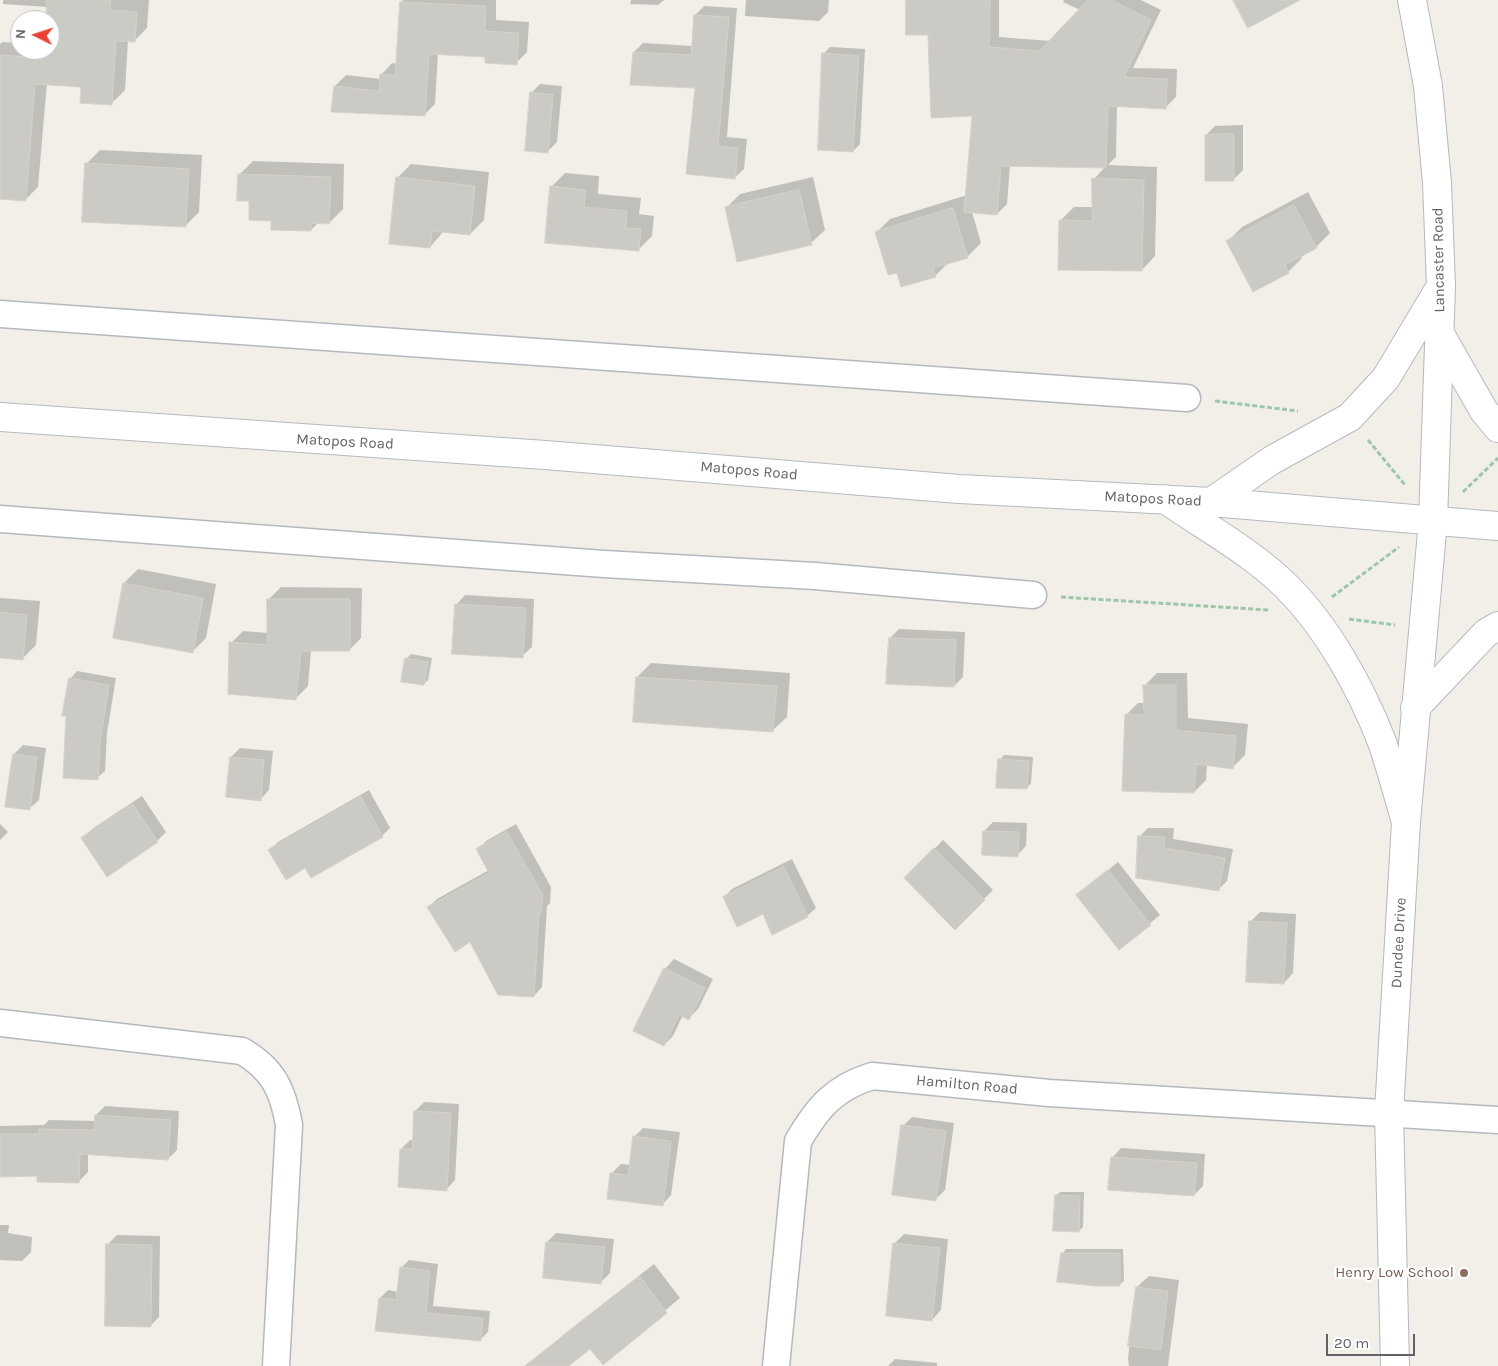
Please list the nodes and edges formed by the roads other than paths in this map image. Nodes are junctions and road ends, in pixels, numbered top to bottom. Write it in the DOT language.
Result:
graph roads {
  1 [pos="1415,0"];
  2 [pos="1441,286"];
  3 [pos="0,314"];
  4 [pos="1440,334"];
  5 [pos="1187,398"];
  6 [pos="0,417"];
  7 [pos="1498,428"];
  8 [pos="1164,499"];
  9 [pos="1211,502"];
  10 [pos="0,520"];
  11 [pos="1434,521"];
  12 [pos="1498,526"];
  13 [pos="1033,595"];
  14 [pos="1498,626"];
  15 [pos="1415,708"];
  16 [pos="1406,822"];
  17 [pos="0,1023"];
  18 [pos="1389,1112"];
  19 [pos="1498,1120"];
  20 [pos="276,1366"];
  21 [pos="776,1366"];
  22 [pos="1395,1366"];
  1 -- 2 [label="main road, Lancaster Road"];
  2 -- 4 [label="main road, Lancaster Road"];
  2 -- 9 [label="main road"];
  3 -- 5 [label="street"];
  4 -- 7 [label="main road"];
  4 -- 11 [label="main road, Lancaster Road"];
  6 -- 8 [label="main road, Matopos Road"];
  8 -- 9 [label="main road, Matopos Road"];
  8 -- 16 [label="main road"];
  9 -- 11 [label="main road, Matopos Road"];
  10 -- 13 [label="street"];
  11 -- 12 [label="main road, Matopos Road"];
  11 -- 15 [label="main road, Dundee Drive"];
  14 -- 15 [label="main road"];
  15 -- 16 [label="main road, Dundee Drive"];
  16 -- 18 [label="main road, Dundee Drive"];
  17 -- 20 [label="street"];
  18 -- 19 [label="street, Hamilton Road"];
  18 -- 21 [label="street, Hamilton Road"];
  18 -- 22 [label="main road, Dundee Drive"];
}
